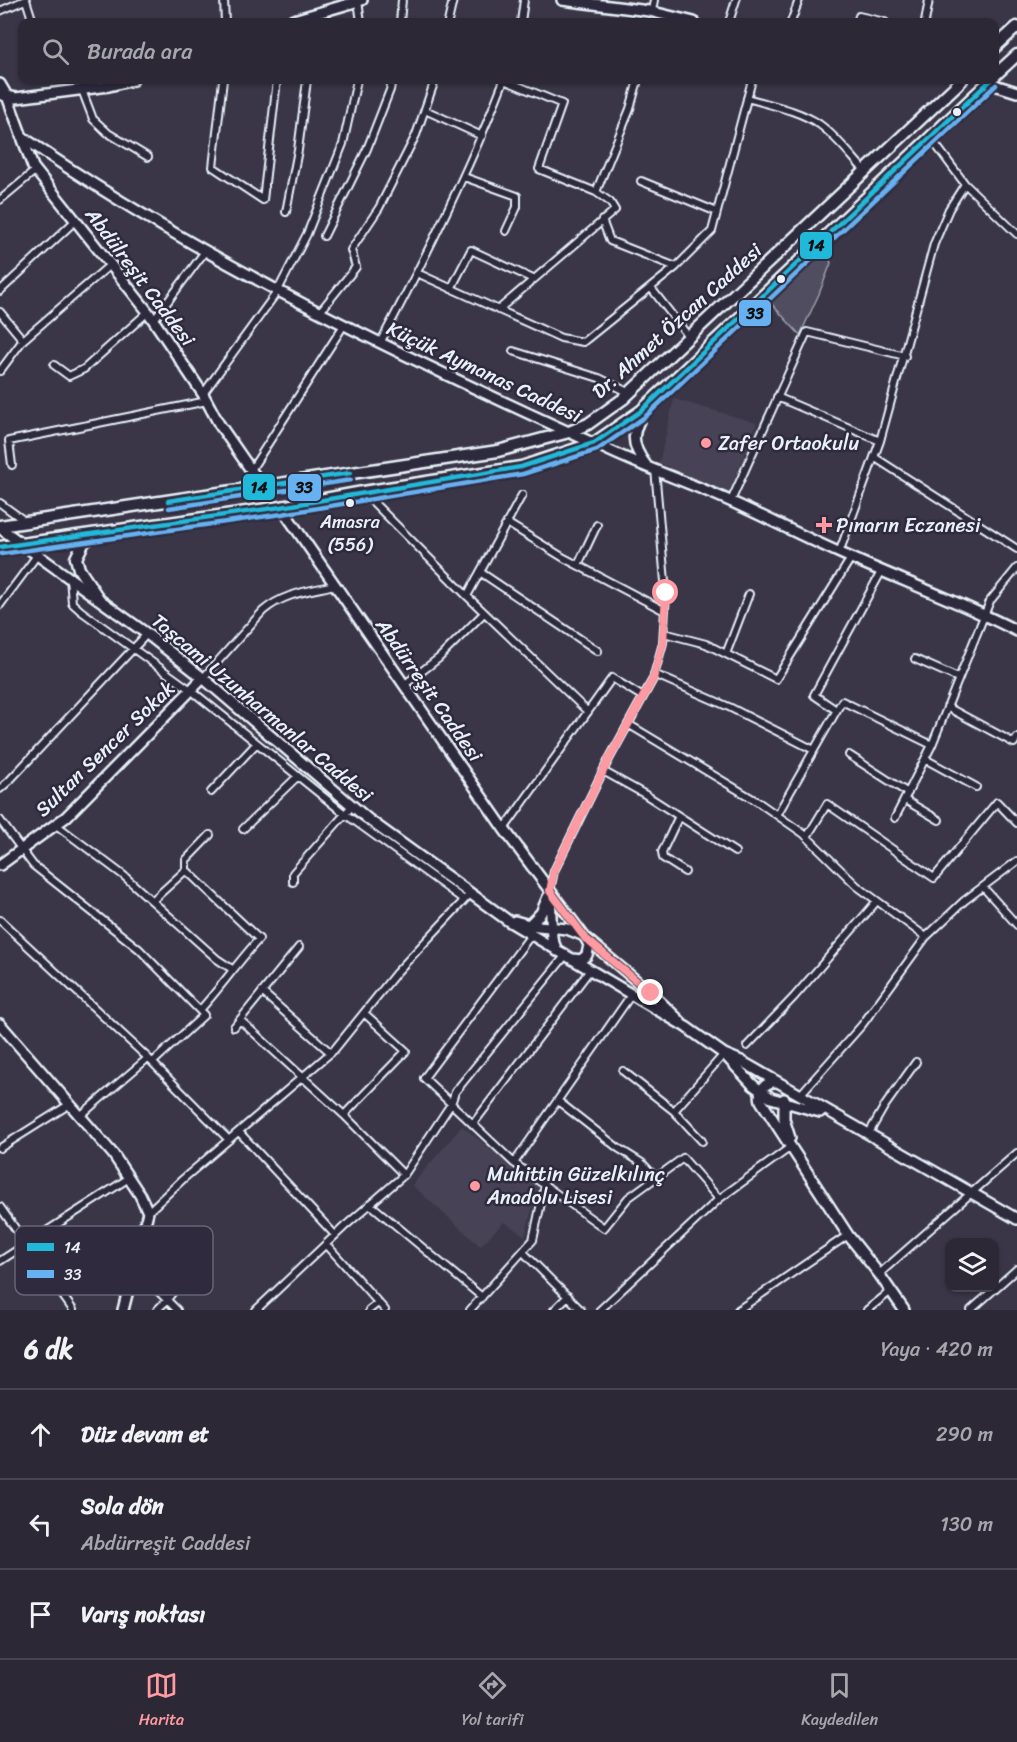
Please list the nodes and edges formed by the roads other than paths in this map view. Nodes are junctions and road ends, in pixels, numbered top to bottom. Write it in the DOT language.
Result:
graph roads {
  1 [pos="25,0"];
  2 [pos="224,0"];
  3 [pos="402,0"];
  4 [pos="453,0"];
  5 [pos="524,0"];
  6 [pos="562,0"];
  7 [pos="654,0"];
  8 [pos="736,0"];
  9 [pos="799,0"];
  10 [pos="929,0"];
  11 [pos="360,1"];
  12 [pos="335,4"];
  13 [pos="0,11"];
  14 [pos="656,16"];
  15 [pos="32,18"];
  16 [pos="225,18"];
  17 [pos="312,18"];
  18 [pos="361,18"];
  19 [pos="400,18"];
  20 [pos="449,18"];
  21 [pos="522,18"];
  22 [pos="730,18"];
  23 [pos="793,18"];
  24 [pos="926,18"];
  25 [pos="1017,27"];
  26 [pos="999,43"];
  27 [pos="1017,55"];
  28 [pos="999,72"];
  29 [pos="999,83"];
  30 [pos="0,84"];
  31 [pos="117,84"];
  32 [pos="223,84"];
  33 [pos="277,84"];
  34 [pos="306,84"];
  35 [pos="356,84"];
  36 [pos="391,84"];
  37 [pos="434,84"];
  38 [pos="502,84"];
  39 [pos="514,84"];
  40 [pos="637,84"];
  41 [pos="751,84"];
  42 [pos="958,84"];
  43 [pos="986,84"];
  44 [pos="82,90"];
  45 [pos="1017,92"];
  46 [pos="3,95"];
  47 [pos="747,98"];
  48 [pos="425,110"];
  49 [pos="21,136"];
  50 [pos="482,136"];
  51 [pos="930,137"];
  52 [pos="148,157"];
  53 [pos="36,170"];
  54 [pos="865,171"];
  55 [pos="464,177"];
  56 [pos="641,181"];
  57 [pos="965,184"];
  58 [pos="596,192"];
  59 [pos="0,200"];
  60 [pos="286,212"];
  61 [pos="717,212"];
  62 [pos="76,220"];
  63 [pos="602,220"];
  64 [pos="506,231"];
  65 [pos="1017,234"];
  66 [pos="324,236"];
  67 [pos="206,250"];
  68 [pos="111,264"];
  69 [pos="676,267"];
  70 [pos="417,273"];
  71 [pos="533,279"];
  72 [pos="651,288"];
  73 [pos="451,289"];
  74 [pos="0,291"];
  75 [pos="277,292"];
  76 [pos="498,310"];
  77 [pos="0,312"];
  78 [pos="148,312"];
  79 [pos="319,313"];
  80 [pos="154,320"];
  81 [pos="344,325"];
  82 [pos="690,338"];
  83 [pos="23,340"];
  84 [pos="380,343"];
  85 [pos="513,351"];
  86 [pos="905,356"];
  87 [pos="54,365"];
  88 [pos="0,371"];
  89 [pos="630,393"];
  90 [pos="777,397"];
  91 [pos="205,398"];
  92 [pos="650,403"];
  93 [pos="569,432"];
  94 [pos="880,441"];
  95 [pos="594,443"];
  96 [pos="874,457"];
  97 [pos="12,465"];
  98 [pos="650,467"];
  99 [pos="250,470"];
  100 [pos="262,486"];
  101 [pos="363,492"];
  102 [pos="522,495"];
  103 [pos="731,501"];
  104 [pos="0,503"];
  105 [pos="281,507"];
  106 [pos="28,523"];
  107 [pos="507,523"];
  108 [pos="597,525"];
  109 [pos="0,527"];
  110 [pos="99,532"];
  111 [pos="23,544"];
  112 [pos="0,547"];
  113 [pos="1017,549"];
  114 [pos="839,553"];
  115 [pos="38,554"];
  116 [pos="851,558"];
  117 [pos="578,565"];
  118 [pos="1017,568"];
  119 [pos="480,572"];
  120 [pos="881,572"];
  121 [pos="70,577"];
  122 [pos="335,585"];
  123 [pos="749,594"];
  124 [pos="467,596"];
  125 [pos="98,598"];
  126 [pos="0,606"];
  127 [pos="665,611"];
  128 [pos="484,613"];
  129 [pos="985,614"];
  130 [pos="1017,631"];
  131 [pos="664,633"];
  132 [pos="147,634"];
  133 [pos="134,649"];
  134 [pos="598,651"];
  135 [pos="726,654"];
  136 [pos="915,659"];
  137 [pos="654,674"];
  138 [pos="203,678"];
  139 [pos="958,678"];
  140 [pos="404,685"];
  141 [pos="192,691"];
  142 [pos="643,697"];
  143 [pos="948,707"];
  144 [pos="836,710"];
  145 [pos="588,712"];
  146 [pos="628,724"];
  147 [pos="1017,738"];
  148 [pos="256,744"];
  149 [pos="932,745"];
  150 [pos="814,750"];
  151 [pos="849,755"];
  152 [pos="925,759"];
  153 [pos="603,771"];
  154 [pos="297,777"];
  155 [pos="975,786"];
  156 [pos="0,789"];
  157 [pos="211,792"];
  158 [pos="908,793"];
  159 [pos="905,800"];
  160 [pos="349,810"];
  161 [pos="777,815"];
  162 [pos="679,816"];
  163 [pos="895,818"];
  164 [pos="0,820"];
  165 [pos="939,820"];
  166 [pos="1017,823"];
  167 [pos="55,824"];
  168 [pos="243,829"];
  169 [pos="504,829"];
  170 [pos="210,835"];
  171 [pos="807,837"];
  172 [pos="22,849"];
  173 [pos="735,852"];
  174 [pos="1017,861"];
  175 [pos="0,865"];
  176 [pos="186,870"];
  177 [pos="685,872"];
  178 [pos="293,882"];
  179 [pos="983,887"];
  180 [pos="550,891"];
  181 [pos="467,897"];
  182 [pos="153,900"];
  183 [pos="877,901"];
  184 [pos="0,920"];
  185 [pos="1017,925"];
  186 [pos="551,927"];
  187 [pos="530,930"];
  188 [pos="926,937"];
  189 [pos="586,939"];
  190 [pos="299,947"];
  191 [pos="564,955"];
  192 [pos="232,969"];
  193 [pos="590,970"];
  194 [pos="262,993"];
  195 [pos="631,995"];
  196 [pos="200,1010"];
  197 [pos="364,1013"];
  198 [pos="240,1020"];
  199 [pos="0,1024"];
  200 [pos="234,1027"];
  201 [pos="686,1027"];
  202 [pos="747,1046"];
  203 [pos="331,1053"];
  204 [pos="724,1054"];
  205 [pos="151,1060"];
  206 [pos="916,1062"];
  207 [pos="623,1071"];
  208 [pos="303,1078"];
  209 [pos="777,1083"];
  210 [pos="800,1095"];
  211 [pos="761,1096"];
  212 [pos="558,1101"];
  213 [pos="784,1102"];
  214 [pos="70,1104"];
  215 [pos="450,1104"];
  216 [pos="802,1106"];
  217 [pos="674,1112"];
  218 [pos="831,1114"];
  219 [pos="344,1115"];
  220 [pos="80,1116"];
  221 [pos="784,1119"];
  222 [pos="472,1124"];
  223 [pos="239,1132"];
  224 [pos="869,1134"];
  225 [pos="230,1140"];
  226 [pos="702,1141"];
  227 [pos="792,1146"];
  228 [pos="0,1148"];
  229 [pos="1017,1153"];
  230 [pos="514,1163"];
  231 [pos="404,1175"];
  232 [pos="129,1178"];
  233 [pos="656,1178"];
  234 [pos="545,1185"];
  235 [pos="972,1192"];
  236 [pos="719,1199"];
  237 [pos="370,1204"];
  238 [pos="0,1207"];
  239 [pos="147,1212"];
  240 [pos="1017,1219"];
  241 [pos="55,1226"];
  242 [pos="143,1226"];
  243 [pos="15,1229"];
  244 [pos="335,1235"];
  245 [pos="848,1235"];
  246 [pos="326,1244"];
  247 [pos="15,1252"];
  248 [pos="523,1252"];
  249 [pos="0,1261"];
  250 [pos="1017,1269"];
  251 [pos="879,1274"];
  252 [pos="891,1291"];
  253 [pos="62,1295"];
  254 [pos="126,1295"];
  255 [pos="162,1295"];
  256 [pos="171,1295"];
  257 [pos="568,1296"];
  258 [pos="482,1297"];
  259 [pos="167,1300"];
  260 [pos="378,1303"];
  261 [pos="73,1310"];
  262 [pos="123,1310"];
  263 [pos="157,1310"];
  264 [pos="177,1310"];
  265 [pos="256,1310"];
  266 [pos="369,1310"];
  267 [pos="385,1310"];
  268 [pos="470,1310"];
  269 [pos="554,1310"];
  270 [pos="581,1310"];
  271 [pos="600,1310"];
  272 [pos="738,1310"];
  273 [pos="867,1310"];
  274 [pos="904,1310"];
  275 [pos="971,1310"];
  1 -- 13 [label="street"];
  1 -- 15 [label="street"];
  2 -- 16 [label="street"];
  3 -- 19 [label="street"];
  4 -- 20 [label="street"];
  5 -- 21 [label="street"];
  6 -- 14 [label="street"];
  7 -- 14 [label="street"];
  8 -- 22 [label="street"];
  9 -- 23 [label="street"];
  10 -- 24 [label="street"];
  11 -- 12 [label="street"];
  11 -- 18 [label="street"];
  12 -- 17 [label="street"];
  25 -- 26 [label="main road"];
  27 -- 28 [label="main road, Dr. Ahmet Özcan Caddesi"];
  29 -- 45 [label="street"];
  30 -- 46 [label="street, Abdülreşit Caddesi"];
  31 -- 44 [label="street"];
  32 -- 33 [label="street"];
  34 -- 60 [label="street"];
  35 -- 75 [label="street"];
  36 -- 66 [label="street"];
  37 -- 48 [label="street"];
  38 -- 50 [label="street"];
  39 -- 58 [label="street"];
  40 -- 58 [label="street"];
  41 -- 47 [label="street"];
  42 -- 54 [label="main road, Dr. Ahmet Özcan Caddesi"];
  43 -- 51 [label="main road, Dr. Ahmet Özcan Caddesi"];
  44 -- 46 [label="street"];
  44 -- 52 [label="street"];
  46 -- 49 [label="street, Abdülreşit Caddesi"];
  47 -- 54 [label="street"];
  47 -- 61 [label="street"];
  48 -- 50 [label="street"];
  48 -- 79 [label="street"];
  49 -- 53 [label="street, Abdülreşit Caddesi"];
  49 -- 67 [label="street, Küçük Aymanas Caddesi"];
  50 -- 55 [label="street"];
  51 -- 57 [label="street"];
  51 -- 92 [label="main road, Dr. Ahmet Özcan Caddesi"];
  53 -- 59 [label="street"];
  53 -- 62 [label="street, Abdülreşit Caddesi"];
  54 -- 82 [label="main road, Dr. Ahmet Özcan Caddesi"];
  55 -- 64 [label="street"];
  55 -- 70 [label="street"];
  56 -- 61 [label="street"];
  57 -- 65 [label="street"];
  57 -- 86 [label="street"];
  58 -- 63 [label="street"];
  61 -- 69 [label="street"];
  62 -- 68 [label="street, Abdülreşit Caddesi"];
  62 -- 74 [label="street"];
  63 -- 69 [label="street"];
  63 -- 71 [label="street"];
  67 -- 75 [label="street, Küçük Aymanas Caddesi"];
  67 -- 80 [label="street"];
  68 -- 78 [label="street, Abdülreşit Caddesi"];
  68 -- 83 [label="street"];
  69 -- 72 [label="street"];
  70 -- 73 [label="street"];
  70 -- 84 [label="street"];
  71 -- 73 [label="street"];
  71 -- 76 [label="street"];
  72 -- 76 [label="street"];
  72 -- 82 [label="street"];
  73 -- 76 [label="street"];
  75 -- 79 [label="street, Küçük Aymanas Caddesi"];
  75 -- 91 [label="street"];
  77 -- 83 [label="street"];
  78 -- 80 [label="street, Abdülreşit Caddesi"];
  78 -- 87 [label="street"];
  79 -- 81 [label="street, Küçük Aymanas Caddesi"];
  80 -- 91 [label="street, Abdülreşit Caddesi"];
  81 -- 84 [label="street, Küçük Aymanas Caddesi"];
  81 -- 99 [label="street"];
  82 -- 89 [label="main road, Dr. Ahmet Özcan Caddesi"];
  83 -- 88 [label="street"];
  84 -- 93 [label="street, Küçük Aymanas Caddesi"];
  85 -- 89 [label="street"];
  86 -- 90 [label="street"];
  86 -- 94 [label="street"];
  89 -- 93 [label="main road, Dr. Ahmet Özcan Caddesi"];
  90 -- 94 [label="street"];
  90 -- 103 [label="street"];
  91 -- 97 [label="street"];
  91 -- 99 [label="street, Abdülreşit Caddesi"];
  92 -- 95 [label="main road, Dr. Ahmet Özcan Caddesi"];
  92 -- 98 [label="street"];
  93 -- 95 [label="street, Küçük Aymanas Caddesi"];
  93 -- 100 [label="main road, Dr. Ahmet Özcan Caddesi"];
  94 -- 96 [label="street"];
  95 -- 98 [label="street, Küçük Aymanas Caddesi"];
  95 -- 101 [label="main road, Dr. Ahmet Özcan Caddesi"];
  96 -- 113 [label="street"];
  96 -- 114 [label="street"];
  98 -- 103 [label="street, Küçük Aymanas Caddesi"];
  98 -- 127 [label="street"];
  99 -- 100 [label="street, Abdülreşit Caddesi"];
  100 -- 106 [label="main road, Dr. Ahmet Özcan Caddesi"];
  101 -- 105 [label="main road, Dr. Ahmet Özcan Caddesi"];
  101 -- 124 [label="street"];
  102 -- 107 [label="street"];
  103 -- 114 [label="street, Küçük Aymanas Caddesi"];
  104 -- 106 [label="street"];
  105 -- 110 [label="main road, Dr. Ahmet Özcan Caddesi"];
  105 -- 122 [label="street, Abdürreşit Caddesi"];
  106 -- 109 [label="main road, Dr. Ahmet Özcan Caddesi"];
  107 -- 117 [label="street"];
  107 -- 119 [label="street"];
  108 -- 117 [label="street"];
  109 -- 111 [label="street, Taşcami Uzunharmanlar Caddesi"];
  110 -- 111 [label="main road, Dr. Ahmet Özcan Caddesi"];
  110 -- 125 [label="main road"];
  111 -- 112 [label="main road, Dr. Ahmet Özcan Caddesi"];
  111 -- 115 [label="street, Taşcami Uzunharmanlar Caddesi"];
  114 -- 116 [label="street, Küçük Aymanas Caddesi"];
  115 -- 121 [label="street, Taşcami Uzunharmanlar Caddesi"];
  115 -- 126 [label="street"];
  116 -- 120 [label="street, Küçük Aymanas Caddesi"];
  116 -- 135 [label="street"];
  117 -- 127 [label="street"];
  118 -- 129 [label="street"];
  119 -- 124 [label="street"];
  119 -- 134 [label="street"];
  120 -- 129 [label="street, Küçük Aymanas Caddesi"];
  120 -- 144 [label="street"];
  121 -- 125 [label="street, Taşcami Uzunharmanlar Caddesi"];
  121 -- 133 [label="street"];
  122 -- 138 [label="street"];
  122 -- 140 [label="street, Abdürreşit Caddesi"];
  123 -- 135 [label="street"];
  124 -- 128 [label="street"];
  125 -- 132 [label="street, Taşcami Uzunharmanlar Caddesi"];
  127 -- 131 [label="street"];
  128 -- 140 [label="street"];
  128 -- 145 [label="street"];
  129 -- 130 [label="street, Küçük Aymanas Caddesi"];
  129 -- 139 [label="street"];
  131 -- 135 [label="street"];
  131 -- 137 [label="street"];
  132 -- 133 [label="street"];
  132 -- 138 [label="street, Taşcami Uzunharmanlar Caddesi"];
  133 -- 141 [label="street"];
  133 -- 156 [label="street"];
  136 -- 139 [label="street"];
  137 -- 142 [label="street"];
  137 -- 150 [label="street"];
  138 -- 141 [label="street, Sultan Sencer Sokak"];
  138 -- 160 [label="street, Taşcami Uzunharmanlar Caddesi"];
  139 -- 143 [label="street"];
  140 -- 169 [label="street, Abdürreşit Caddesi"];
  141 -- 148 [label="street"];
  141 -- 167 [label="street, Sultan Sencer Sokak"];
  142 -- 145 [label="street"];
  142 -- 146 [label="street"];
  143 -- 147 [label="street"];
  143 -- 149 [label="street"];
  144 -- 149 [label="street"];
  144 -- 150 [label="street"];
  145 -- 169 [label="street"];
  146 -- 153 [label="street"];
  146 -- 161 [label="street"];
  148 -- 154 [label="street"];
  148 -- 157 [label="street"];
  149 -- 152 [label="street"];
  150 -- 161 [label="street"];
  151 -- 158 [label="street"];
  152 -- 155 [label="street"];
  152 -- 158 [label="street"];
  153 -- 162 [label="street"];
  153 -- 180 [label="street"];
  154 -- 160 [label="street"];
  154 -- 168 [label="street"];
  158 -- 159 [label="street"];
  159 -- 163 [label="street"];
  159 -- 165 [label="street"];
  160 -- 178 [label="street"];
  160 -- 181 [label="street, Taşcami Uzunharmanlar Caddesi"];
  161 -- 171 [label="street"];
  162 -- 173 [label="street"];
  162 -- 177 [label="street"];
  164 -- 172 [label="street"];
  166 -- 171 [label="street"];
  167 -- 172 [label="street, Sultan Sencer Sokak"];
  167 -- 182 [label="street"];
  169 -- 180 [label="street, Abdürreşit Caddesi"];
  170 -- 176 [label="street"];
  171 -- 183 [label="street"];
  172 -- 175 [label="street, Sultan Sencer Sokak"];
  172 -- 196 [label="street"];
  174 -- 179 [label="street"];
  176 -- 182 [label="street"];
  176 -- 192 [label="street"];
  179 -- 185 [label="street"];
  179 -- 188 [label="street"];
  180 -- 186 [label="street"];
  180 -- 187 [label="street"];
  180 -- 189 [label="street, Abdürreşit Caddesi"];
  181 -- 187 [label="street, Taşcami Uzunharmanlar Caddesi"];
  181 -- 197 [label="street"];
  182 -- 192 [label="street"];
  183 -- 188 [label="street"];
  183 -- 202 [label="street"];
  184 -- 205 [label="street"];
  186 -- 187 [label="street, Taşcami Uzunharmanlar Caddesi"];
  186 -- 189 [label="street, Taşcami Uzunharmanlar Caddesi"];
  186 -- 191 [label="street"];
  187 -- 191 [label="street, Taşcami Uzunharmanlar Caddesi"];
  187 -- 215 [label="street"];
  188 -- 210 [label="street"];
  189 -- 191 [label="street"];
  189 -- 201 [label="street, Abdürreşit Caddesi"];
  190 -- 194 [label="street"];
  191 -- 193 [label="street, Abdürreşit Caddesi"];
  191 -- 215 [label="street"];
  192 -- 196 [label="street"];
  193 -- 195 [label="street, Abdürreşit Caddesi"];
  193 -- 222 [label="street"];
  194 -- 198 [label="street"];
  194 -- 203 [label="street"];
  195 -- 201 [label="street, Abdürreşit Caddesi"];
  195 -- 212 [label="street"];
  196 -- 205 [label="street"];
  197 -- 203 [label="street"];
  197 -- 219 [label="street"];
  198 -- 200 [label="street"];
  198 -- 208 [label="street"];
  199 -- 214 [label="street"];
  201 -- 204 [label="street, Abdürreşit Caddesi"];
  203 -- 208 [label="street"];
  204 -- 209 [label="street, Abdürreşit Caddesi"];
  204 -- 211 [label="street, Abdürreşit Caddesi"];
  204 -- 217 [label="street"];
  205 -- 220 [label="street"];
  205 -- 225 [label="street"];
  206 -- 224 [label="street"];
  207 -- 217 [label="street"];
  208 -- 219 [label="street"];
  208 -- 223 [label="street"];
  209 -- 210 [label="street, Abdürreşit Caddesi"];
  209 -- 211 [label="street"];
  209 -- 213 [label="street"];
  210 -- 218 [label="street, Abdürreşit Caddesi"];
  211 -- 213 [label="street, Abdürreşit Caddesi"];
  211 -- 227 [label="street"];
  212 -- 230 [label="street"];
  212 -- 233 [label="street"];
  213 -- 216 [label="street, Abdürreşit Caddesi"];
  213 -- 221 [label="street"];
  214 -- 220 [label="street"];
  214 -- 228 [label="street"];
  215 -- 222 [label="street"];
  215 -- 231 [label="street"];
  216 -- 218 [label="street, Abdürreşit Caddesi"];
  216 -- 221 [label="street"];
  217 -- 226 [label="street"];
  218 -- 224 [label="street, Abdürreşit Caddesi"];
  219 -- 231 [label="street"];
  220 -- 232 [label="street"];
  221 -- 227 [label="street"];
  222 -- 230 [label="street"];
  223 -- 225 [label="street"];
  223 -- 244 [label="street"];
  224 -- 235 [label="street, Abdürreşit Caddesi"];
  225 -- 239 [label="street"];
  227 -- 236 [label="street"];
  227 -- 245 [label="street"];
  229 -- 235 [label="street"];
  230 -- 234 [label="street"];
  231 -- 237 [label="street"];
  232 -- 239 [label="street"];
  232 -- 241 [label="street"];
  233 -- 234 [label="street"];
  233 -- 236 [label="street"];
  234 -- 248 [label="street"];
  235 -- 240 [label="street, Abdürreşit Caddesi"];
  235 -- 251 [label="street"];
  236 -- 271 [label="street"];
  237 -- 244 [label="street"];
  237 -- 258 [label="street"];
  238 -- 243 [label="street"];
  239 -- 242 [label="street"];
  244 -- 246 [label="street"];
  245 -- 251 [label="street"];
  245 -- 272 [label="street"];
  246 -- 260 [label="street"];
  246 -- 265 [label="street"];
  247 -- 249 [label="street"];
  248 -- 257 [label="street"];
  248 -- 258 [label="street"];
  250 -- 275 [label="street"];
  251 -- 252 [label="street"];
  252 -- 273 [label="street"];
  252 -- 274 [label="street"];
  253 -- 261 [label="street"];
  254 -- 262 [label="street"];
  255 -- 259 [label="street"];
  256 -- 259 [label="street"];
  257 -- 269 [label="street"];
  257 -- 270 [label="street"];
  258 -- 268 [label="street"];
  259 -- 263 [label="street"];
  259 -- 264 [label="street"];
  260 -- 266 [label="street"];
  260 -- 267 [label="street"];
}
